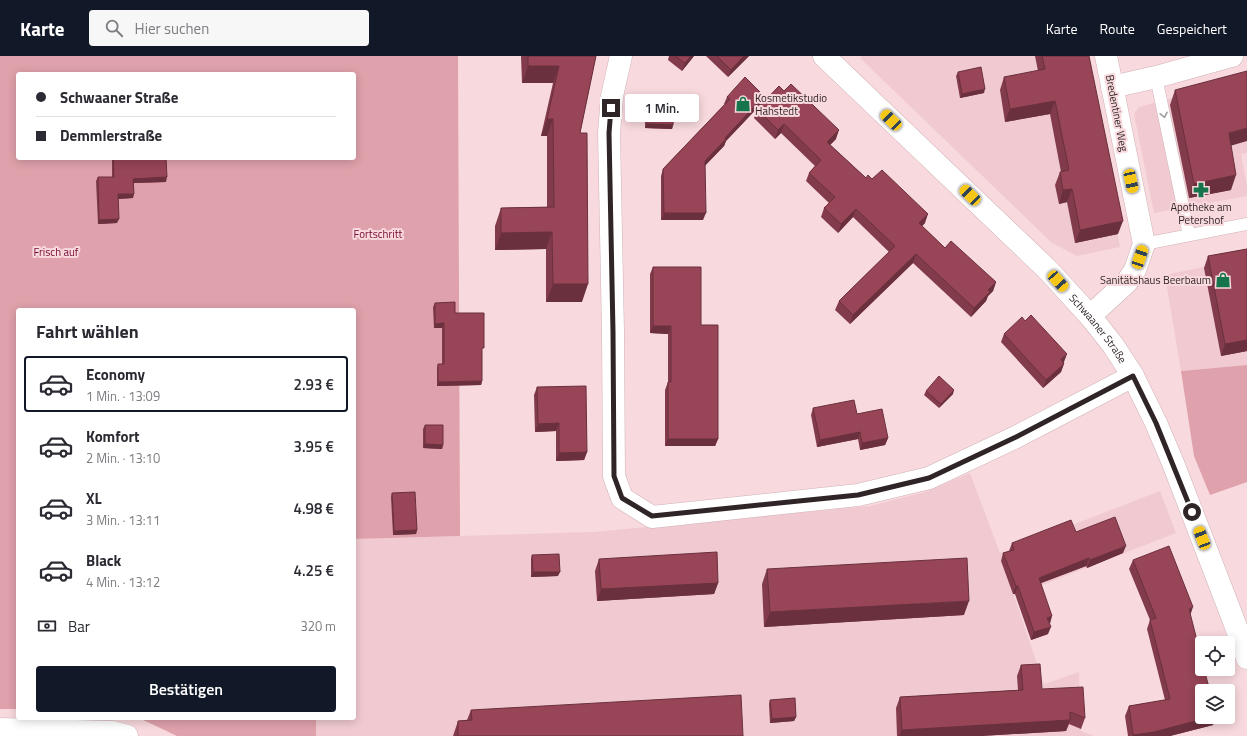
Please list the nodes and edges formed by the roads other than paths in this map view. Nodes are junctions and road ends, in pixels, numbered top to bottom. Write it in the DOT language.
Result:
graph roads {
  1 [pos="621,56"];
  2 [pos="824,56"];
  3 [pos="1106,56"];
  4 [pos="1232,56"];
  5 [pos="1156,77"];
  6 [pos="1112,87"];
  7 [pos="1247,224"];
  8 [pos="1188,235"];
  9 [pos="1144,244"];
  10 [pos="1090,316"];
  11 [pos="1133,376"];
  12 [pos="1247,658"];
  13 [pos="0,728"];
  14 [pos="116,735"];
  1 -- 11 [label="street"];
  2 -- 10 [label="street, Schwaaner Straße"];
  3 -- 6 [label="street, Bredentiner Weg"];
  4 -- 5 [label="street"];
  5 -- 6 [label="street"];
  5 -- 8 [label="lane, one-way"];
  6 -- 9 [label="street, Bredentiner Weg"];
  7 -- 8 [label="lane"];
  8 -- 9 [label="lane"];
  9 -- 10 [label="street"];
  10 -- 11 [label="street, Schwaaner Straße"];
  11 -- 12 [label="street, Schwaaner Straße"];
  13 -- 14 [label="street"];
}
